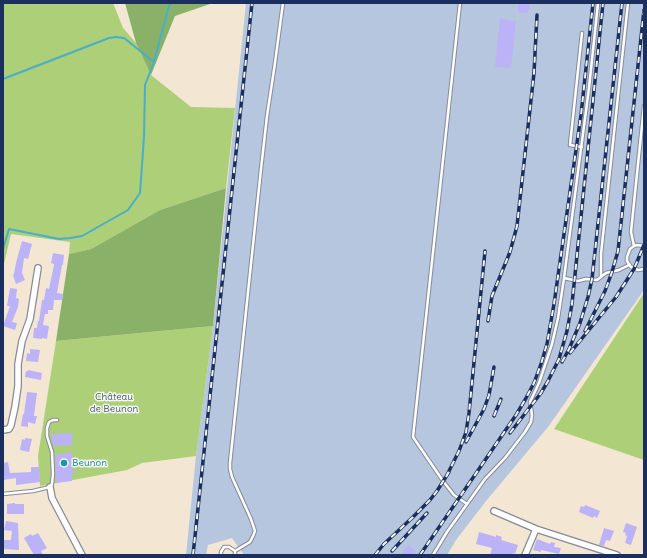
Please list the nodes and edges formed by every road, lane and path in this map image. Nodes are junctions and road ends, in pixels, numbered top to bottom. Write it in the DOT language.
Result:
graph roads {
  1 [pos="283,3"];
  2 [pos="460,3"];
  3 [pos="598,3"];
  4 [pos="628,3"];
  5 [pos="582,33"];
  6 [pos="644,106"];
  7 [pos="582,147"];
  8 [pos="634,246"];
  9 [pos="644,246"];
  10 [pos="629,265"];
  11 [pos="38,268"];
  12 [pos="644,269"];
  13 [pos="601,277"];
  14 [pos="564,278"];
  15 [pos="57,420"];
  16 [pos="3,430"];
  17 [pos="50,487"];
  18 [pos="3,494"];
  19 [pos="467,504"];
  20 [pos="494,511"];
  21 [pos="536,529"];
  22 [pos="235,553"];
  23 [pos="82,555"];
  24 [pos="221,555"];
  25 [pos="433,555"];
  26 [pos="525,555"];
  27 [pos="617,555"];
  1 -- 22 [label="lane"];
  2 -- 19 [label="lane"];
  3 -- 7 [label="lane"];
  4 -- 13 [label="lane"];
  5 -- 7 [label="lane"];
  6 -- 8 [label="lane"];
  7 -- 14 [label="lane"];
  8 -- 9 [label="lane"];
  8 -- 10 [label="lane"];
  10 -- 12 [label="lane"];
  10 -- 13 [label="lane"];
  11 -- 16 [label="street"];
  13 -- 14 [label="lane"];
  14 -- 19 [label="lane"];
  15 -- 17 [label="lane"];
  17 -- 18 [label="lane"];
  17 -- 23 [label="street"];
  19 -- 25 [label="lane"];
  20 -- 21 [label="street"];
  21 -- 26 [label="street"];
  21 -- 27 [label="street"];
  22 -- 24 [label="lane"];
}
